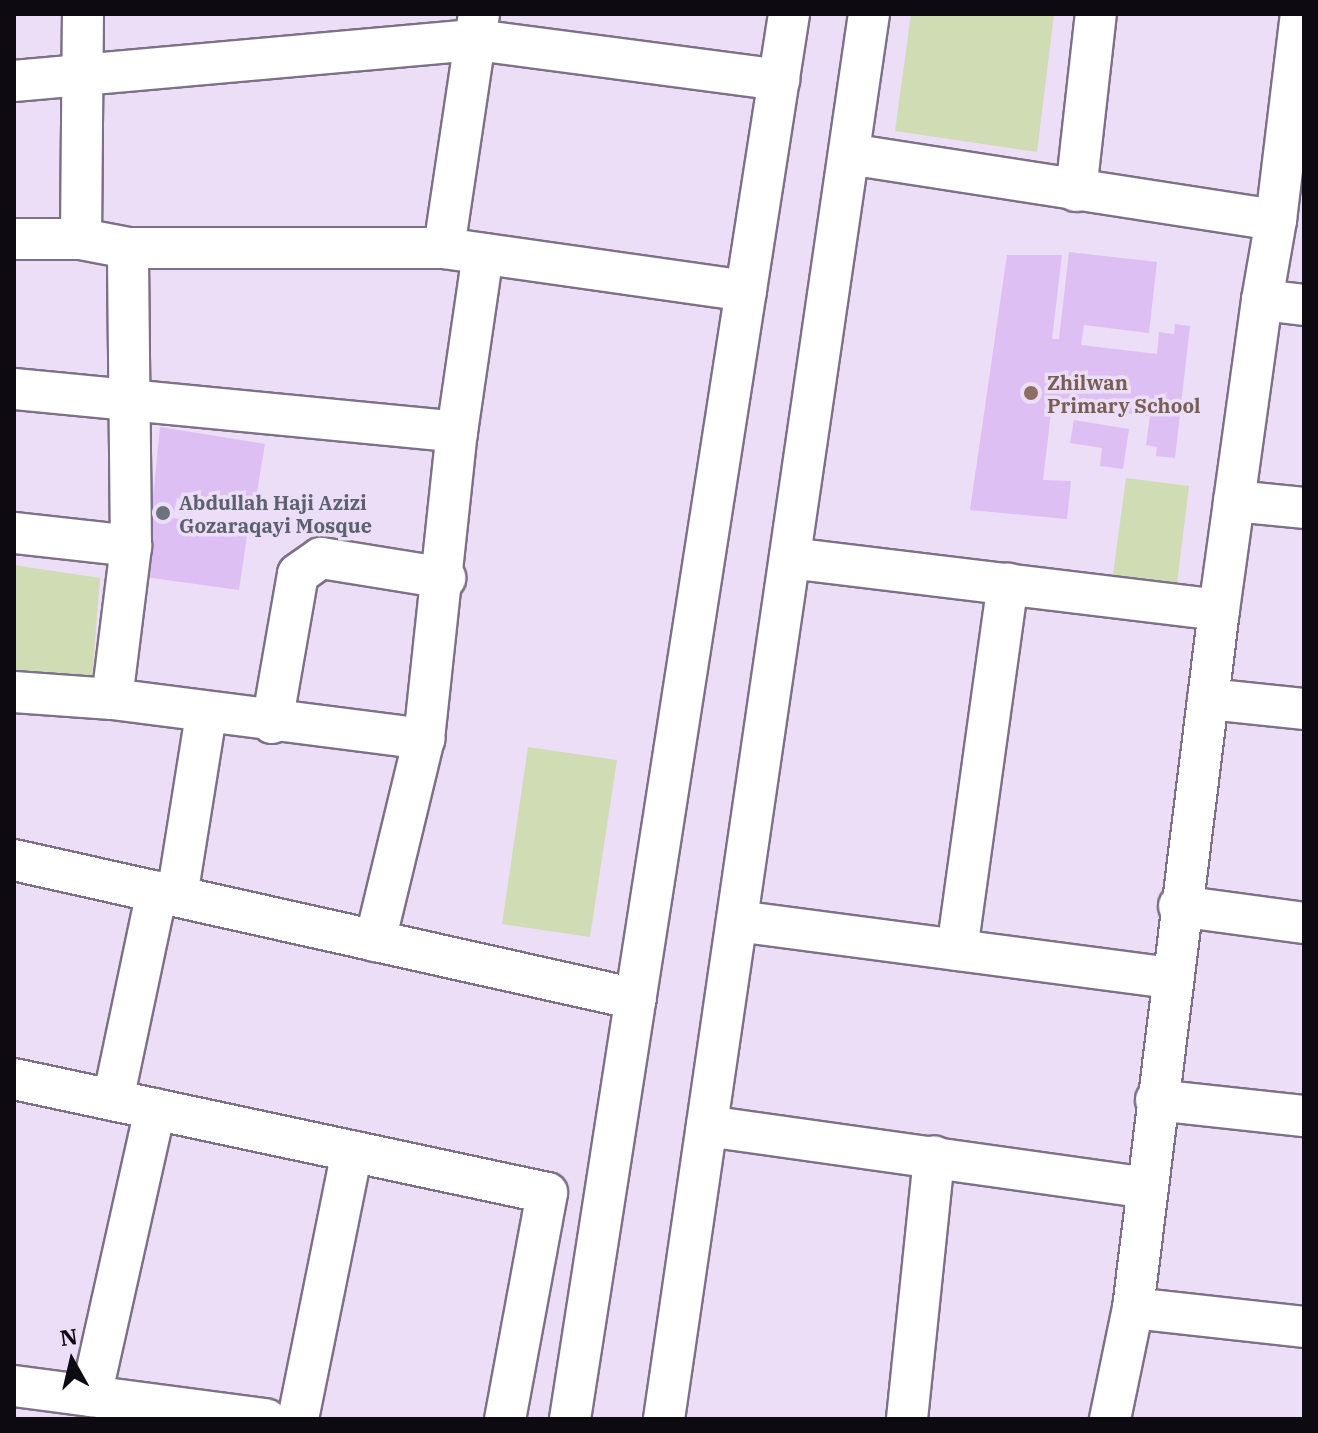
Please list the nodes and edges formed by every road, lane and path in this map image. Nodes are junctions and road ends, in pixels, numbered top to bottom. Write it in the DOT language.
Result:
graph roads {
  1 [pos="83,14"];
  2 [pos="789,14"];
  3 [pos="869,14"];
  4 [pos="1096,14"];
  5 [pos="1301,14"];
  6 [pos="478,27"];
  7 [pos="402,29"];
  8 [pos="80,77"];
  9 [pos="779,80"];
  10 [pos="14,81"];
  11 [pos="1298,94"];
  12 [pos="849,154"];
  13 [pos="1076,191"];
  14 [pos="1276,220"];
  15 [pos="14,239"];
  16 [pos="81,239"];
  17 [pos="128,248"];
  18 [pos="444,248"];
  19 [pos="483,254"];
  20 [pos="746,291"];
  21 [pos="1262,300"];
  22 [pos="1304,305"];
  23 [pos="14,389"];
  24 [pos="127,401"];
  25 [pos="457,432"];
  26 [pos="1234,501"];
  27 [pos="1304,508"];
  28 [pos="14,533"];
  29 [pos="131,546"];
  30 [pos="790,558"];
  31 [pos="445,578"];
  32 [pos="1008,584"];
  33 [pos="1219,610"];
  34 [pos="14,692"];
  35 [pos="112,699"];
  36 [pos="1208,699"];
  37 [pos="1304,709"];
  38 [pos="206,715"];
  39 [pos="272,723"];
  40 [pos="424,739"];
  41 [pos="14,860"];
  42 [pos="167,894"];
  43 [pos="1179,906"];
  44 [pos="737,921"];
  45 [pos="1304,923"];
  46 [pos="375,941"];
  47 [pos="957,950"];
  48 [pos="1172,978"];
  49 [pos="636,999"];
  50 [pos="14,1079"];
  51 [pos="113,1100"];
  52 [pos="1156,1100"];
  53 [pos="155,1109"];
  54 [pos="1304,1116"];
  55 [pos="707,1126"];
  56 [pos="352,1151"];
  57 [pos="934,1156"];
  58 [pos="1148,1188"];
  59 [pos="1133,1308"];
  60 [pos="1304,1327"];
  61 [pos="14,1386"];
  62 [pos="91,1396"];
  63 [pos="266,1419"];
  64 [pos="298,1419"];
  65 [pos="505,1419"];
  66 [pos="570,1419"];
  67 [pos="664,1419"];
  68 [pos="907,1419"];
  69 [pos="1110,1419"];
  1 -- 8 [label="street"];
  2 -- 9 [label="street"];
  3 -- 12 [label="street"];
  4 -- 13 [label="street"];
  5 -- 11 [label="street"];
  6 -- 7 [label="street"];
  6 -- 9 [label="street"];
  6 -- 18 [label="street"];
  7 -- 8 [label="street"];
  8 -- 10 [label="street"];
  8 -- 16 [label="street"];
  9 -- 20 [label="street"];
  11 -- 14 [label="street"];
  12 -- 13 [label="street"];
  12 -- 30 [label="street"];
  13 -- 14 [label="street"];
  14 -- 21 [label="street"];
  15 -- 16 [label="street"];
  16 -- 17 [label="street"];
  17 -- 18 [label="street"];
  17 -- 24 [label="street"];
  18 -- 19 [label="street"];
  19 -- 20 [label="street"];
  19 -- 25 [label="street"];
  20 -- 49 [label="street"];
  21 -- 22 [label="street"];
  21 -- 26 [label="street"];
  23 -- 24 [label="street"];
  24 -- 25 [label="street"];
  24 -- 29 [label="street"];
  25 -- 31 [label="street"];
  26 -- 27 [label="street"];
  26 -- 33 [label="street"];
  28 -- 29 [label="street"];
  29 -- 35 [label="street"];
  30 -- 32 [label="street"];
  30 -- 44 [label="street"];
  31 -- 39 [label="street"];
  31 -- 40 [label="street"];
  32 -- 33 [label="street"];
  32 -- 47 [label="street"];
  33 -- 36 [label="street"];
  34 -- 35 [label="street"];
  35 -- 38 [label="street"];
  36 -- 37 [label="street"];
  36 -- 43 [label="street"];
  38 -- 39 [label="street"];
  38 -- 42 [label="street"];
  39 -- 40 [label="street"];
  40 -- 46 [label="street"];
  41 -- 42 [label="street"];
  42 -- 46 [label="street"];
  42 -- 51 [label="street"];
  43 -- 45 [label="street"];
  43 -- 48 [label="street"];
  44 -- 47 [label="street"];
  44 -- 55 [label="street"];
  46 -- 49 [label="street"];
  47 -- 48 [label="street"];
  48 -- 52 [label="street"];
  49 -- 66 [label="street"];
  50 -- 51 [label="street"];
  51 -- 53 [label="street"];
  52 -- 54 [label="street"];
  52 -- 58 [label="street"];
  53 -- 56 [label="street"];
  53 -- 62 [label="street"];
  55 -- 57 [label="street"];
  55 -- 67 [label="street"];
  56 -- 64 [label="street"];
  56 -- 65 [label="street"];
  57 -- 58 [label="street"];
  57 -- 68 [label="street"];
  58 -- 59 [label="street"];
  59 -- 60 [label="street"];
  59 -- 69 [label="street"];
  61 -- 62 [label="street"];
  62 -- 63 [label="street"];
}
